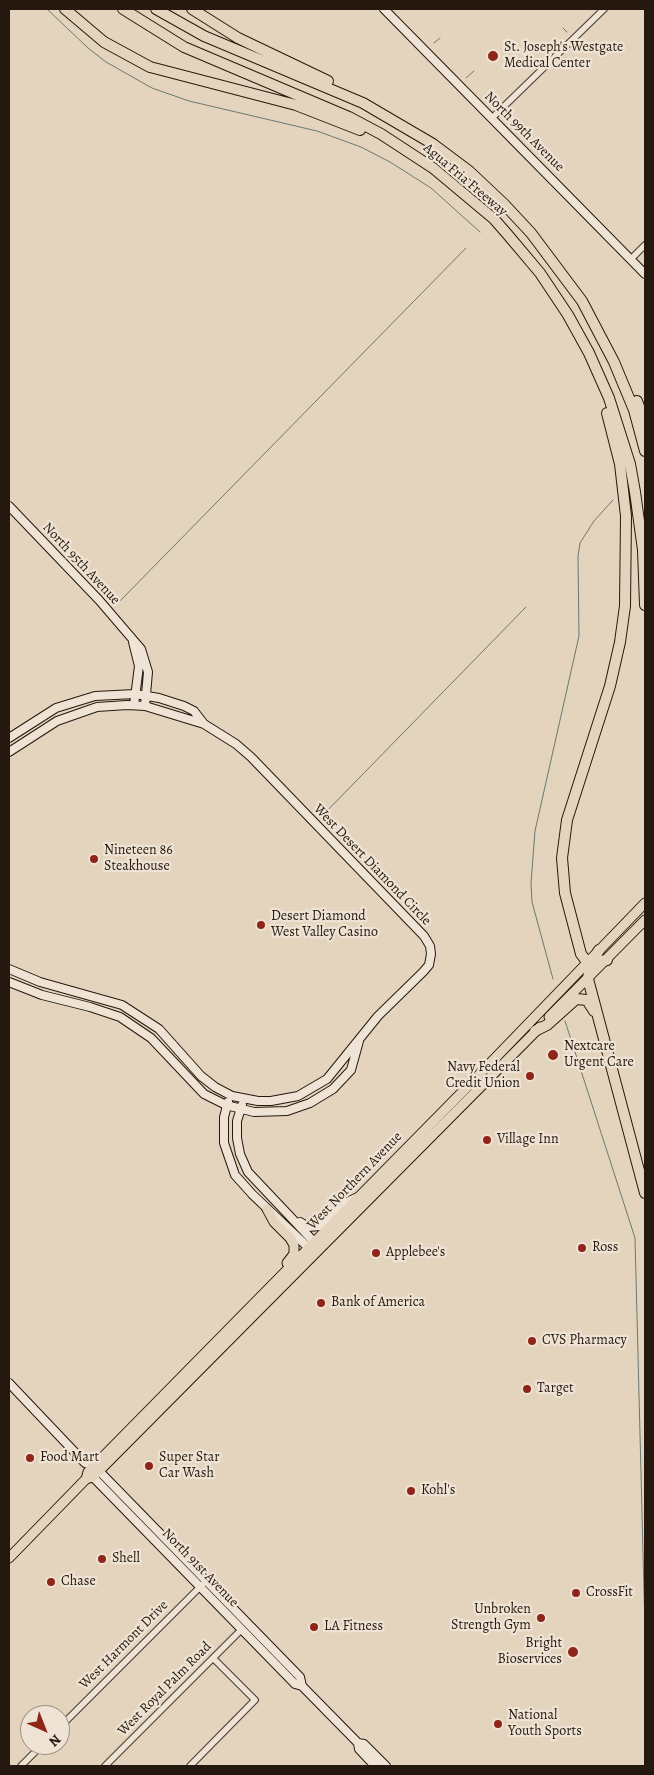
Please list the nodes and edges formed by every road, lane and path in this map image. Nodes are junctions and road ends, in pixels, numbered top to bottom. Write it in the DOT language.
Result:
graph roads {
  1 [pos="65,9"];
  2 [pos="123,9"];
  3 [pos="156,9"];
  4 [pos="192,9"];
  5 [pos="384,9"];
  6 [pos="604,9"];
  7 [pos="363,103"];
  8 [pos="492,118"];
  9 [pos="417,157"];
  10 [pos="645,245"];
  11 [pos="550,256"];
  12 [pos="631,259"];
  13 [pos="645,274"];
  14 [pos="591,357"];
  15 [pos="645,423"];
  16 [pos="645,450"];
  17 [pos="9,506"];
  18 [pos="645,605"];
  19 [pos="133,640"];
  20 [pos="135,694"];
  21 [pos="147,696"];
  22 [pos="134,705"];
  23 [pos="145,706"];
  24 [pos="204,724"];
  25 [pos="9,738"];
  26 [pos="9,752"];
  27 [pos="645,903"];
  28 [pos="645,920"];
  29 [pos="599,950"];
  30 [pos="607,960"];
  31 [pos="589,963"];
  32 [pos="9,969"];
  33 [pos="588,978"];
  34 [pos="9,982"];
  35 [pos="92,995"];
  36 [pos="90,1007"];
  37 [pos="598,1018"];
  38 [pos="535,1031"];
  39 [pos="360,1039"];
  40 [pos="487,1067"];
  41 [pos="232,1096"];
  42 [pos="245,1098"];
  43 [pos="469,1098"];
  44 [pos="226,1105"];
  45 [pos="240,1110"];
  46 [pos="427,1134"];
  47 [pos="645,1193"];
  48 [pos="359,1196"];
  49 [pos="271,1206"];
  50 [pos="315,1248"];
  51 [pos="266,1291"];
  52 [pos="203,1361"];
  53 [pos="9,1383"];
  54 [pos="91,1471"];
  55 [pos="142,1527"];
  56 [pos="181,1555"];
  57 [pos="9,1558"];
  58 [pos="203,1584"];
  59 [pos="242,1629"];
  60 [pos="275,1651"];
  61 [pos="213,1658"];
  62 [pos="302,1686"];
  63 [pos="70,1717"];
  64 [pos="358,1743"];
  65 [pos="32,1755"];
  66 [pos="21,1766"];
  67 [pos="105,1766"];
  68 [pos="190,1766"];
  69 [pos="375,1766"];
  70 [pos="386,1766"];
  1 -- 9 [label="highway"];
  2 -- 9 [label="highway, Agua Fria Freeway"];
  3 -- 7 [label="highway, Agua Fria Freeway"];
  4 -- 7 [label="highway"];
  5 -- 8 [label="street, North 99th Avenue"];
  6 -- 8 [label="street"];
  7 -- 11 [label="highway, Agua Fria Freeway"];
  8 -- 12 [label="street, North 99th Avenue"];
  9 -- 14 [label="highway, Agua Fria Freeway"];
  10 -- 12 [label="street"];
  11 -- 15 [label="highway"];
  11 -- 16 [label="highway, Agua Fria Freeway"];
  12 -- 13 [label="street, North 99th Avenue"];
  14 -- 18 [label="highway, Agua Fria Freeway"];
  14 -- 31 [label="highway"];
  17 -- 19 [label="street, North 95th Avenue"];
  19 -- 20 [label="street, North 95th Avenue"];
  19 -- 21 [label="street, North 95th Avenue"];
  20 -- 21 [label="street, West Desert Diamond Circle"];
  20 -- 22 [label="street, North 95th Avenue"];
  20 -- 25 [label="street, West Desert Diamond Circle"];
  21 -- 23 [label="street, North 95th Avenue"];
  21 -- 24 [label="street, West Desert Diamond Circle"];
  22 -- 23 [label="street, West Desert Diamond Circle"];
  22 -- 26 [label="street, West Desert Diamond Circle"];
  23 -- 24 [label="street, West Desert Diamond Circle"];
  24 -- 39 [label="street, West Desert Diamond Circle"];
  27 -- 29 [label="main road"];
  28 -- 30 [label="main road, West Northern Avenue"];
  29 -- 31 [label="highway"];
  30 -- 31 [label="highway"];
  30 -- 33 [label="main road, West Northern Avenue"];
  31 -- 33 [label="highway"];
  31 -- 40 [label="main road, West Northern Avenue"];
  32 -- 35 [label="street, West Desert Diamond Circle"];
  33 -- 37 [label="highway"];
  33 -- 38 [label="main road, West Northern Avenue"];
  34 -- 36 [label="street, West Desert Diamond Circle"];
  35 -- 36 [label="street"];
  35 -- 41 [label="street, West Desert Diamond Circle"];
  36 -- 44 [label="street, West Desert Diamond Circle"];
  37 -- 38 [label="highway"];
  37 -- 47 [label="highway"];
  38 -- 43 [label="main road, West Northern Avenue"];
  39 -- 42 [label="street, West Desert Diamond Circle"];
  39 -- 45 [label="street, West Desert Diamond Circle"];
  40 -- 43 [label="main road"];
  40 -- 46 [label="main road, West Northern Avenue"];
  41 -- 42 [label="street, West Desert Diamond Circle"];
  41 -- 44 [label="street"];
  42 -- 45 [label="street"];
  43 -- 46 [label="main road, West Northern Avenue"];
  44 -- 45 [label="street, West Desert Diamond Circle"];
  44 -- 49 [label="street"];
  45 -- 49 [label="street"];
  46 -- 48 [label="main road, West Northern Avenue"];
  46 -- 50 [label="main road, West Northern Avenue"];
  48 -- 49 [label="street"];
  48 -- 50 [label="main road, West Northern Avenue"];
  49 -- 50 [label="street"];
  49 -- 51 [label="main road"];
  50 -- 51 [label="main road, West Northern Avenue"];
  50 -- 52 [label="main road, West Northern Avenue"];
  51 -- 52 [label="main road, West Northern Avenue"];
  52 -- 54 [label="main road, West Northern Avenue"];
  53 -- 54 [label="street, North 91st Avenue"];
  54 -- 55 [label="street, North 91st Avenue"];
  54 -- 56 [label="street, North 91st Avenue"];
  54 -- 57 [label="main road, West Northern Avenue"];
  55 -- 56 [label="street"];
  55 -- 58 [label="street, North 91st Avenue"];
  56 -- 58 [label="street, North 91st Avenue"];
  58 -- 59 [label="street, North 91st Avenue"];
  58 -- 60 [label="street, North 91st Avenue"];
  58 -- 63 [label="street, West Harmont Drive"];
  59 -- 60 [label="street"];
  59 -- 61 [label="street, West Royal Palm Road"];
  59 -- 62 [label="street, North 91st Avenue"];
  60 -- 62 [label="street, North 91st Avenue"];
  61 -- 67 [label="street, West Royal Palm Road"];
  61 -- 68 [label="street"];
  62 -- 64 [label="street, North 91st Avenue"];
  64 -- 69 [label="street, North 91st Avenue"];
  64 -- 70 [label="street, North 91st Avenue"];
  65 -- 66 [label="street"];
}
